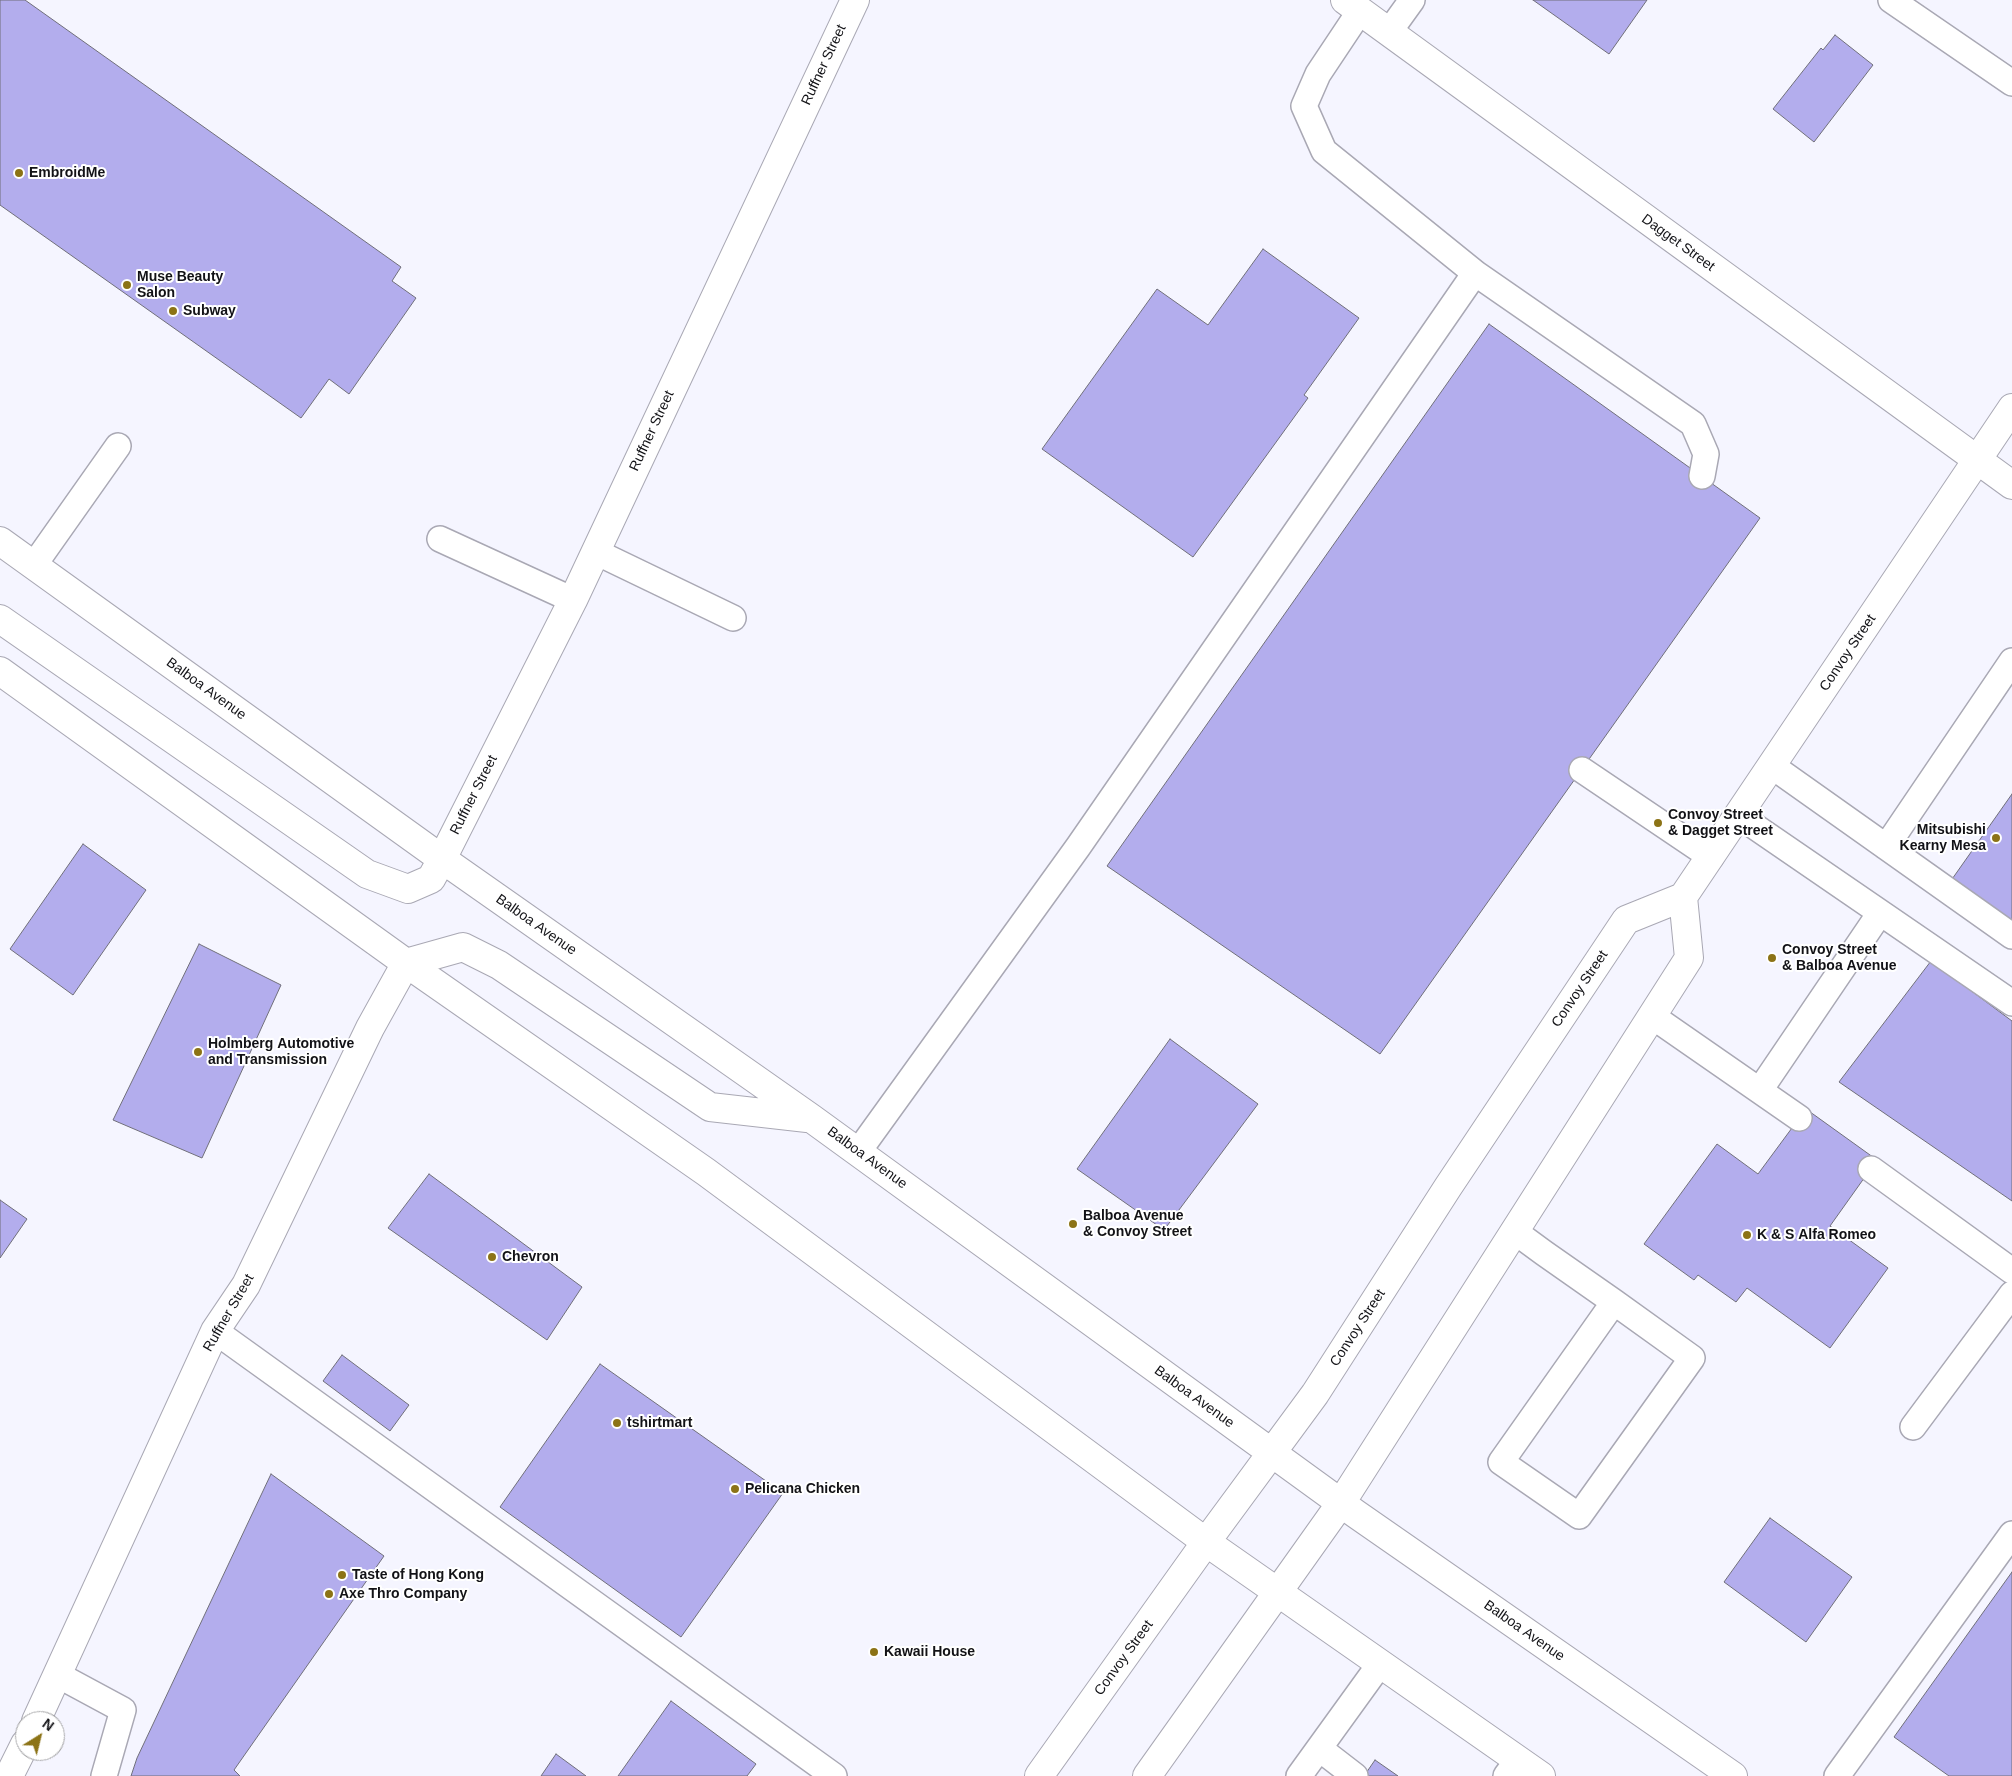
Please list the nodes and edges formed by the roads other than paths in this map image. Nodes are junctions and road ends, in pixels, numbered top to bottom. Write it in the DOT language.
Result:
graph roads {
  1 [pos="855,0"];
  2 [pos="1412,0"];
  3 [pos="1891,0"];
  4 [pos="1352,5"];
  5 [pos="1388,32"];
  6 [pos="2012,84"];
  7 [pos="1475,273"];
  8 [pos="2012,408"];
  9 [pos="118,446"];
  10 [pos="1978,460"];
  11 [pos="1702,476"];
  12 [pos="2012,485"];
  13 [pos="440,539"];
  14 [pos="0,541"];
  15 [pos="596,552"];
  16 [pos="34,565"];
  17 [pos="573,600"];
  18 [pos="733,618"];
  19 [pos="0,619"];
  20 [pos="2012,661"];
  21 [pos="0,671"];
  22 [pos="1772,766"];
  23 [pos="1582,770"];
  24 [pos="1738,815"];
  25 [pos="1886,847"];
  26 [pos="1711,857"];
  27 [pos="442,858"];
  28 [pos="1683,897"];
  29 [pos="1880,912"];
  30 [pos="2012,936"];
  31 [pos="406,963"];
  32 [pos="2012,1003"];
  33 [pos="1652,1016"];
  34 [pos="1760,1090"];
  35 [pos="811,1118"];
  36 [pos="1799,1118"];
  37 [pos="858,1152"];
  38 [pos="1871,1170"];
  39 [pos="1514,1231"];
  40 [pos="2012,1271"];
  41 [pos="2012,1294"];
  42 [pos="1614,1302"];
  43 [pos="215,1331"];
  44 [pos="1913,1427"];
  45 [pos="1272,1453"];
  46 [pos="1341,1503"];
  47 [pos="2012,1534"];
  48 [pos="1206,1542"];
  49 [pos="1278,1593"];
  50 [pos="1380,1664"];
  51 [pos="58,1675"];
  52 [pos="41,1711"];
  53 [pos="1320,1749"];
  54 [pos="16,1761"];
  55 [pos="1512,1768"];
  56 [pos="9,1776"];
  57 [pos="104,1776"];
  58 [pos="834,1776"];
  59 [pos="1039,1776"];
  60 [pos="1147,1776"];
  61 [pos="1299,1776"];
  62 [pos="1355,1776"];
  63 [pos="1541,1776"];
  64 [pos="1733,1776"];
  65 [pos="1837,1776"];
  1 -- 15 [label="main road, Ruffner Street"];
  2 -- 5 [label="lane"];
  3 -- 6 [label="lane"];
  4 -- 5 [label="main road, Dagget Street"];
  4 -- 7 [label="lane"];
  5 -- 10 [label="main road, Dagget Street"];
  7 -- 11 [label="lane"];
  7 -- 37 [label="lane"];
  8 -- 10 [label="main road, Convoy Street"];
  9 -- 16 [label="lane"];
  10 -- 12 [label="main road, Dagget Street"];
  10 -- 22 [label="main road, Convoy Street"];
  13 -- 17 [label="lane"];
  14 -- 16 [label="main road, Balboa Avenue"];
  15 -- 17 [label="main road, Ruffner Street"];
  15 -- 18 [label="lane"];
  16 -- 27 [label="main road, Balboa Avenue"];
  17 -- 27 [label="main road, Ruffner Street"];
  19 -- 27 [label="main road, Ruffner Street"];
  20 -- 25 [label="lane"];
  21 -- 31 [label="main road"];
  22 -- 24 [label="main road, Convoy Street"];
  22 -- 25 [label="lane"];
  23 -- 26 [label="lane"];
  24 -- 26 [label="main road, Convoy Street"];
  24 -- 29 [label="lane"];
  25 -- 30 [label="lane"];
  26 -- 28 [label="main road, Convoy Street"];
  27 -- 35 [label="main road, Balboa Avenue"];
  28 -- 33 [label="main road"];
  28 -- 45 [label="main road, Convoy Street"];
  29 -- 32 [label="lane"];
  29 -- 34 [label="lane"];
  31 -- 35 [label="main road"];
  31 -- 43 [label="main road, Ruffner Street"];
  31 -- 48 [label="main road"];
  33 -- 34 [label="lane"];
  33 -- 39 [label="main road"];
  34 -- 36 [label="lane"];
  35 -- 37 [label="main road, Balboa Avenue"];
  37 -- 45 [label="main road, Balboa Avenue"];
  38 -- 40 [label="lane"];
  39 -- 42 [label="lane"];
  39 -- 46 [label="main road"];
  41 -- 44 [label="lane"];
  42 -- 42 [label="lane"];
  43 -- 51 [label="main road, Ruffner Street"];
  43 -- 58 [label="lane"];
  45 -- 46 [label="main road, Balboa Avenue"];
  45 -- 48 [label="main road, Convoy Street"];
  46 -- 49 [label="main road"];
  46 -- 64 [label="main road, Balboa Avenue"];
  47 -- 65 [label="lane"];
  48 -- 49 [label="main road"];
  48 -- 59 [label="main road, Convoy Street"];
  49 -- 50 [label="main road"];
  49 -- 60 [label="main road"];
  50 -- 53 [label="lane"];
  50 -- 55 [label="main road"];
  51 -- 52 [label="main road, Ruffner Street"];
  51 -- 57 [label="lane"];
  53 -- 61 [label="lane"];
  53 -- 62 [label="lane"];
  54 -- 56 [label="main road"];
  55 -- 63 [label="main road"];
}
